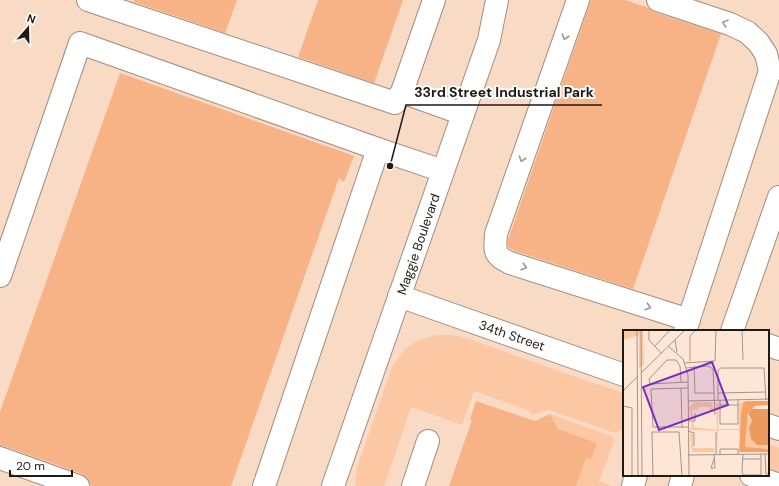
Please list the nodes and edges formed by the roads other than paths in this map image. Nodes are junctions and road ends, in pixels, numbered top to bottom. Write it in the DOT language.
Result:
graph roads {
  1 [pos="88,0"];
  2 [pos="434,0"];
  3 [pos="497,0"];
  4 [pos="578,0"];
  5 [pos="658,0"];
  6 [pos="402,92"];
  7 [pos="463,114"];
  8 [pos="378,149"];
  9 [pos="443,171"];
  10 [pos="779,197"];
  11 [pos="0,276"];
  12 [pos="399,296"];
  13 [pos="687,326"];
  14 [pos="732,330"];
  15 [pos="769,345"];
  16 [pos="779,349"];
  17 [pos="623,374"];
  18 [pos="769,425"];
  19 [pos="779,429"];
  20 [pos="428,441"];
  21 [pos="0,458"];
  22 [pos="636,476"];
  23 [pos="684,476"];
  24 [pos="754,476"];
  25 [pos="779,485"];
  26 [pos="78,486"];
  27 [pos="264,486"];
  28 [pos="333,486"];
  29 [pos="413,486"];
  30 [pos="633,486"];
  31 [pos="680,486"];
  1 -- 6 [label="street"];
  2 -- 6 [label="street"];
  3 -- 7 [label="street, Maggie Boulevard"];
  4 -- 13 [label="street, one-way"];
  13 -- 5 [label="street, one-way"];
  6 -- 7 [label="street"];
  7 -- 9 [label="street, Maggie Boulevard"];
  8 -- 9 [label="street"];
  8 -- 11 [label="street"];
  8 -- 27 [label="street"];
  9 -- 12 [label="street, Maggie Boulevard"];
  10 -- 14 [label="street"];
  12 -- 17 [label="street, 34th Street"];
  12 -- 28 [label="street, Maggie Boulevard"];
  15 -- 16 [label="street"];
  18 -- 19 [label="street"];
  20 -- 29 [label="street"];
  21 -- 26 [label="street"];
  22 -- 30 [label="street"];
  23 -- 31 [label="street"];
  24 -- 25 [label="street"];
}
